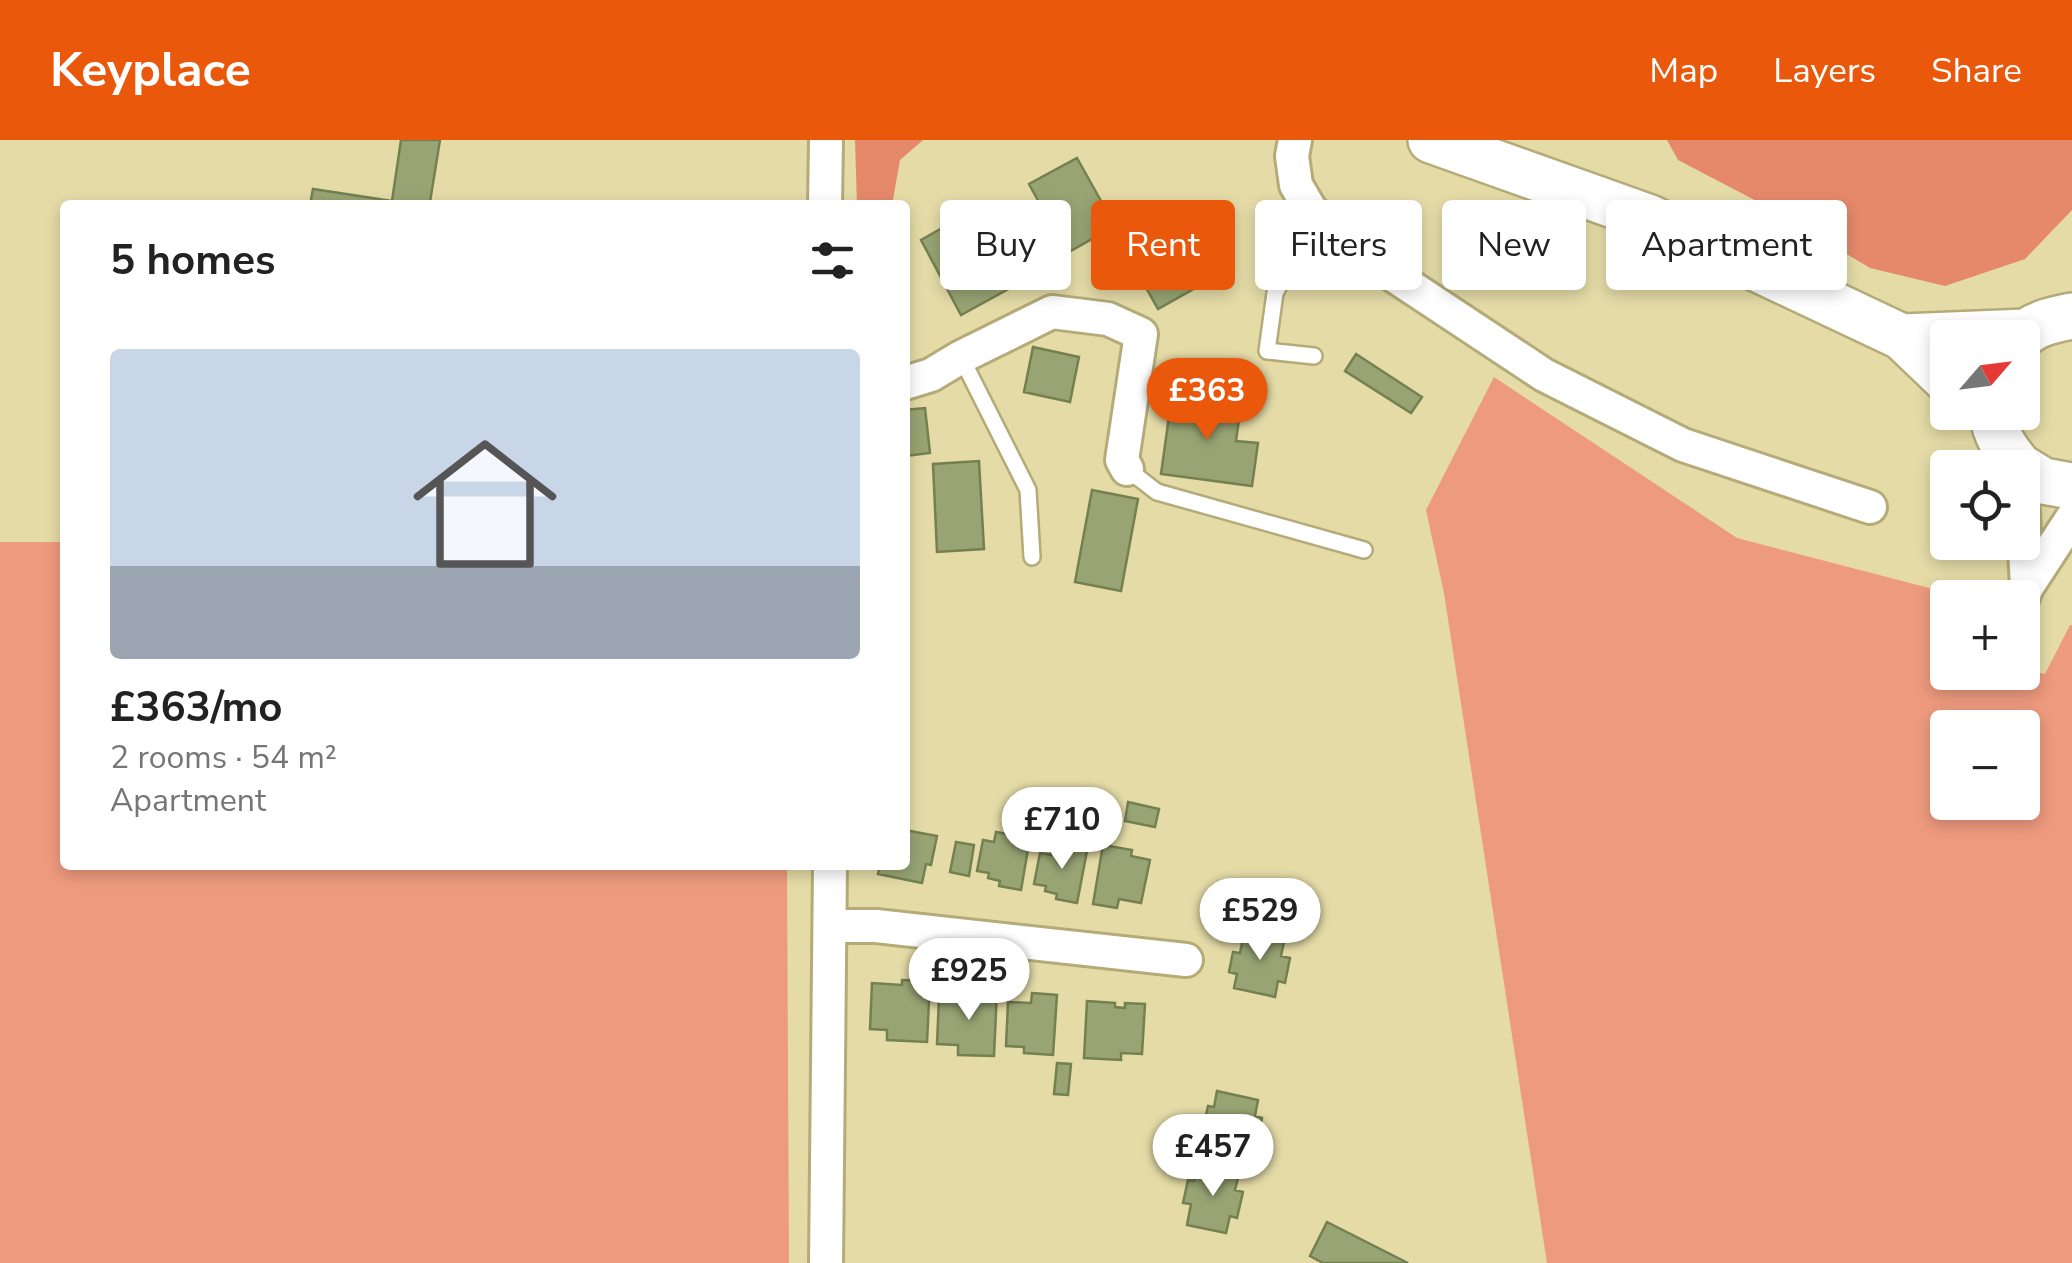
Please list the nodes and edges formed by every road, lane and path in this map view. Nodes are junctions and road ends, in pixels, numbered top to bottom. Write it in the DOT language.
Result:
graph roads {
  1 [pos="826,140"];
  2 [pos="1295,140"];
  3 [pos="1431,140"];
  4 [pos="825,200"];
  5 [pos="1305,200"];
  6 [pos="1277,290"];
  7 [pos="1416,290"];
  8 [pos="2048,319"];
  9 [pos="1902,337"];
  10 [pos="1314,356"];
  11 [pos="961,357"];
  12 [pos="1930,364"];
  13 [pos="910,381"];
  14 [pos="1127,469"];
  15 [pos="2040,479"];
  16 [pos="2072,486"];
  17 [pos="1870,507"];
  18 [pos="2072,518"];
  19 [pos="1364,550"];
  20 [pos="1032,558"];
  21 [pos="2032,580"];
  22 [pos="830,870"];
  23 [pos="830,926"];
  24 [pos="1186,960"];
  25 [pos="826,1263"];
  1 -- 4 [label="street"];
  2 -- 5 [label="street"];
  3 -- 9 [label="street"];
  6 -- 10 [label="lane"];
  7 -- 17 [label="street"];
  8 -- 9 [label="street"];
  9 -- 12 [label="street"];
  11 -- 13 [label="street"];
  11 -- 14 [label="street"];
  11 -- 20 [label="lane"];
  14 -- 19 [label="lane"];
  15 -- 16 [label="street"];
  18 -- 21 [label="street"];
  22 -- 23 [label="street"];
  23 -- 24 [label="street"];
  23 -- 25 [label="street"];
}
